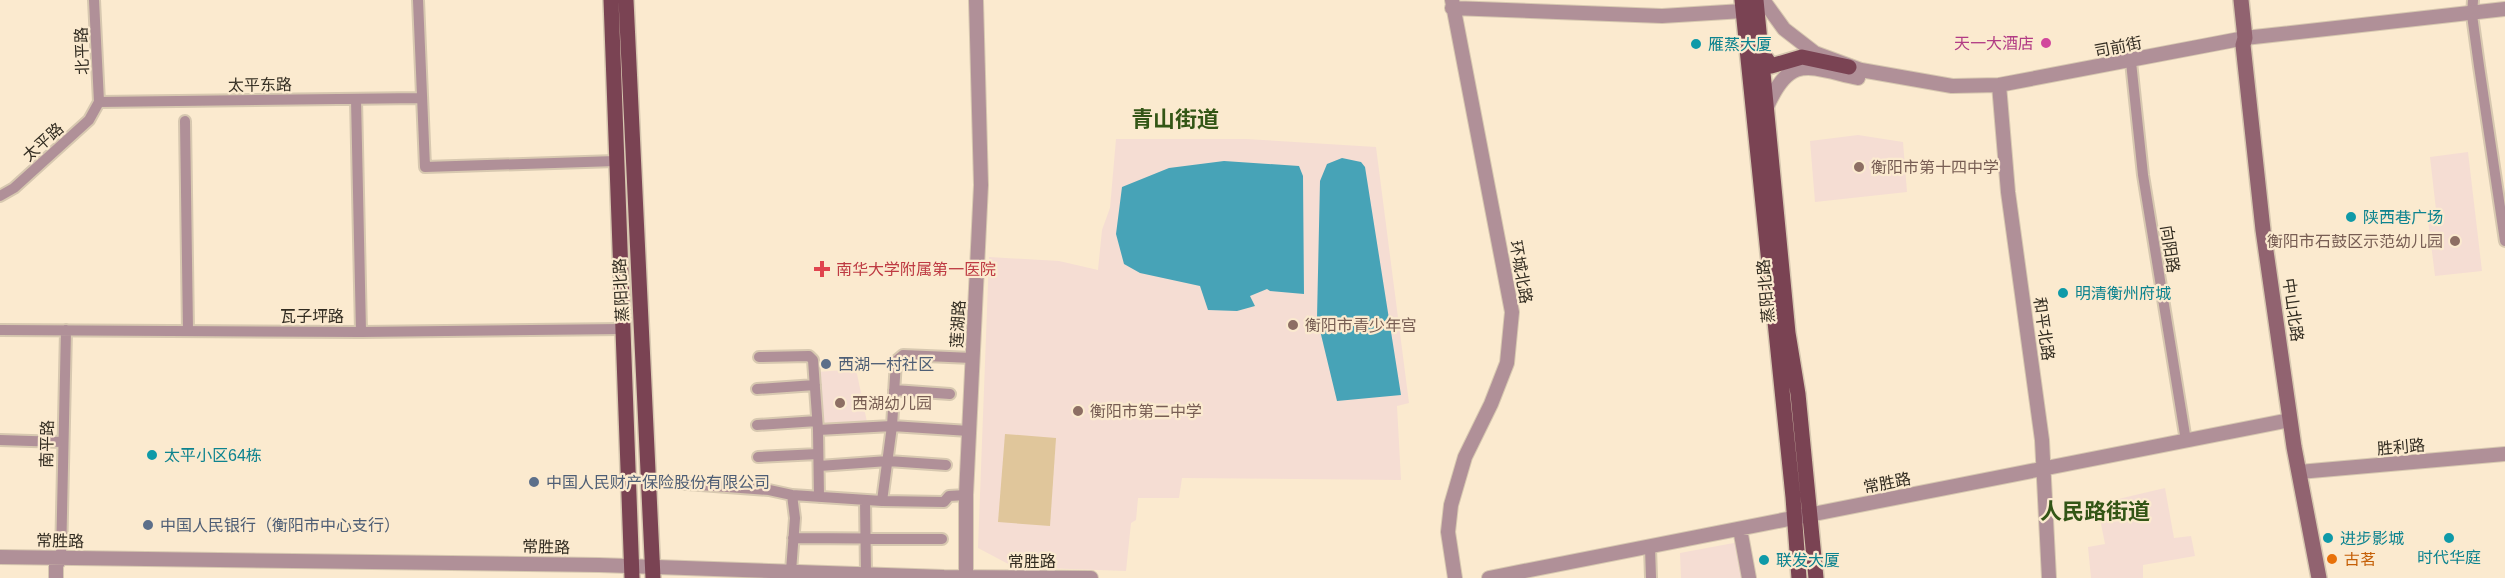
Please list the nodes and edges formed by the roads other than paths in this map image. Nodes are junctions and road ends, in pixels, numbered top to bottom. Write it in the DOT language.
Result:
graph roads {
  1 [pos="94,0"];
  2 [pos="418,0"];
  3 [pos="611,0"];
  4 [pos="626,0"];
  5 [pos="976,0"];
  6 [pos="1756,0"];
  7 [pos="1763,0"];
  8 [pos="2235,0"];
  9 [pos="2241,0"];
  10 [pos="1452,4"];
  11 [pos="1742,6"];
  12 [pos="2473,8"];
  13 [pos="2505,9"];
  14 [pos="2505,14"];
  15 [pos="2243,41"];
  16 [pos="1761,51"];
  17 [pos="2131,65"];
  18 [pos="1849,67"];
  19 [pos="1999,88"];
  20 [pos="421,98"];
  21 [pos="356,99"];
  22 [pos="99,102"];
  23 [pos="1766,109"];
  24 [pos="185,121"];
  25 [pos="616,161"];
  26 [pos="0,196"];
  27 [pos="2505,241"];
  28 [pos="623,329"];
  29 [pos="0,330"];
  30 [pos="66,330"];
  31 [pos="188,331"];
  32 [pos="360,332"];
  33 [pos="759,357"];
  34 [pos="972,358"];
  35 [pos="814,386"];
  36 [pos="757,389"];
  37 [pos="894,390"];
  38 [pos="950,394"];
  39 [pos="2290,420"];
  40 [pos="757,425"];
  41 [pos="818,425"];
  42 [pos="892,426"];
  43 [pos="969,431"];
  44 [pos="0,440"];
  45 [pos="2186,441"];
  46 [pos="62,442"];
  47 [pos="818,454"];
  48 [pos="2505,454"];
  49 [pos="758,457"];
  50 [pos="888,461"];
  51 [pos="946,465"];
  52 [pos="819,466"];
  53 [pos="2043,469"];
  54 [pos="2299,472"];
  55 [pos="647,481"];
  56 [pos="792,495"];
  57 [pos="966,495"];
  58 [pos="819,497"];
  59 [pos="865,500"];
  60 [pos="882,501"];
  61 [pos="1811,515"];
  62 [pos="1795,518"];
  63 [pos="1740,529"];
  64 [pos="794,538"];
  65 [pos="866,539"];
  66 [pos="942,539"];
  67 [pos="1650,547"];
  68 [pos="0,557"];
  69 [pos="0,564"];
  70 [pos="60,569"];
  71 [pos="631,572"];
  72 [pos="652,572"];
  73 [pos="791,572"];
  74 [pos="866,574"];
  75 [pos="813,578"];
  76 [pos="966,578"];
  77 [pos="1091,578"];
  78 [pos="1455,578"];
  79 [pos="1489,578"];
  80 [pos="1651,578"];
  81 [pos="1749,578"];
  82 [pos="1799,578"];
  83 [pos="1816,578"];
  84 [pos="2049,578"];
  85 [pos="2319,578"];
  1 -- 22 [label="street, 北平路"];
  2 -- 20 [label="street"];
  3 -- 25 [label="main road, 蒸阳北路"];
  4 -- 55 [label="main road, 蒸阳北路"];
  5 -- 34 [label="street, 莲湖路"];
  6 -- 16 [label="main road, 蒸阳北路"];
  7 -- 18 [label="street, 司前街"];
  8 -- 15 [label="main road, 中山北路"];
  9 -- 15 [label="main road, 中山北路"];
  10 -- 11 [label="street"];
  10 -- 78 [label="street, 环城北路"];
  11 -- 62 [label="main road, 蒸阳北路"];
  12 -- 13 [label="street, 司前街"];
  12 -- 14 [label="street, 司前街"];
  12 -- 15 [label="street, 司前街"];
  12 -- 27 [label="street"];
  15 -- 17 [label="street, 司前街"];
  15 -- 39 [label="main road, 中山北路"];
  16 -- 18 [label="main road"];
  16 -- 23 [label="main road, 蒸阳北路"];
  17 -- 19 [label="street, 司前街"];
  17 -- 45 [label="street, 向阳路"];
  18 -- 19 [label="street, 司前街"];
  19 -- 23 [label="street, 司前街"];
  19 -- 53 [label="street, 和平北路"];
  20 -- 21 [label="street, 太平东路"];
  20 -- 25 [label="street"];
  21 -- 22 [label="street, 太平东路"];
  21 -- 32 [label="street"];
  22 -- 26 [label="street, 太平路"];
  23 -- 61 [label="main road, 蒸阳北路"];
  24 -- 31 [label="street"];
  25 -- 28 [label="main road, 蒸阳北路"];
  28 -- 32 [label="street, 瓦子坪路"];
  28 -- 71 [label="main road, 蒸阳北路"];
  29 -- 30 [label="street, 瓦子坪路"];
  30 -- 31 [label="street, 瓦子坪路"];
  30 -- 46 [label="street, 南平路"];
  31 -- 32 [label="street, 瓦子坪路"];
  33 -- 35 [label="street"];
  34 -- 37 [label="street"];
  34 -- 43 [label="street, 莲湖路"];
  35 -- 36 [label="street"];
  35 -- 41 [label="street"];
  37 -- 38 [label="street"];
  37 -- 42 [label="street"];
  39 -- 45 [label="street, 常胜路"];
  39 -- 54 [label="main road, 中山北路"];
  40 -- 41 [label="street"];
  41 -- 42 [label="street"];
  41 -- 47 [label="street"];
  42 -- 43 [label="street"];
  42 -- 50 [label="street"];
  43 -- 57 [label="street, 莲湖路"];
  44 -- 46 [label="street"];
  45 -- 53 [label="street, 常胜路"];
  46 -- 70 [label="street, 南平路"];
  47 -- 49 [label="street"];
  47 -- 52 [label="street"];
  48 -- 54 [label="street, 胜利路"];
  50 -- 51 [label="street"];
  50 -- 52 [label="street"];
  50 -- 60 [label="street"];
  52 -- 58 [label="street"];
  53 -- 61 [label="street, 常胜路"];
  53 -- 84 [label="street, 和平北路"];
  54 -- 85 [label="main road, 中山北路"];
  55 -- 56 [label="street"];
  55 -- 72 [label="main road, 蒸阳北路"];
  56 -- 58 [label="street"];
  56 -- 64 [label="street"];
  57 -- 60 [label="street"];
  57 -- 76 [label="street, 莲湖路"];
  58 -- 59 [label="street"];
  59 -- 60 [label="street"];
  59 -- 65 [label="street"];
  61 -- 62 [label="street, 常胜路"];
  61 -- 83 [label="main road, 蒸阳北路"];
  62 -- 63 [label="street, 常胜路"];
  62 -- 82 [label="main road, 蒸阳北路"];
  63 -- 67 [label="street, 常胜路"];
  63 -- 81 [label="street"];
  64 -- 65 [label="street"];
  64 -- 73 [label="street"];
  65 -- 66 [label="street"];
  65 -- 74 [label="street"];
  67 -- 79 [label="street, 常胜路"];
  67 -- 80 [label="street"];
  68 -- 70 [label="street, 常胜路"];
  69 -- 70 [label="street, 常胜路"];
  70 -- 71 [label="street, 常胜路"];
  71 -- 72 [label="street, 常胜路"];
  72 -- 73 [label="street, 常胜路"];
  72 -- 75 [label="street, 常胜路"];
  73 -- 74 [label="street, 常胜路"];
  74 -- 76 [label="street, 常胜路"];
  76 -- 77 [label="street, 常胜路"];
}
